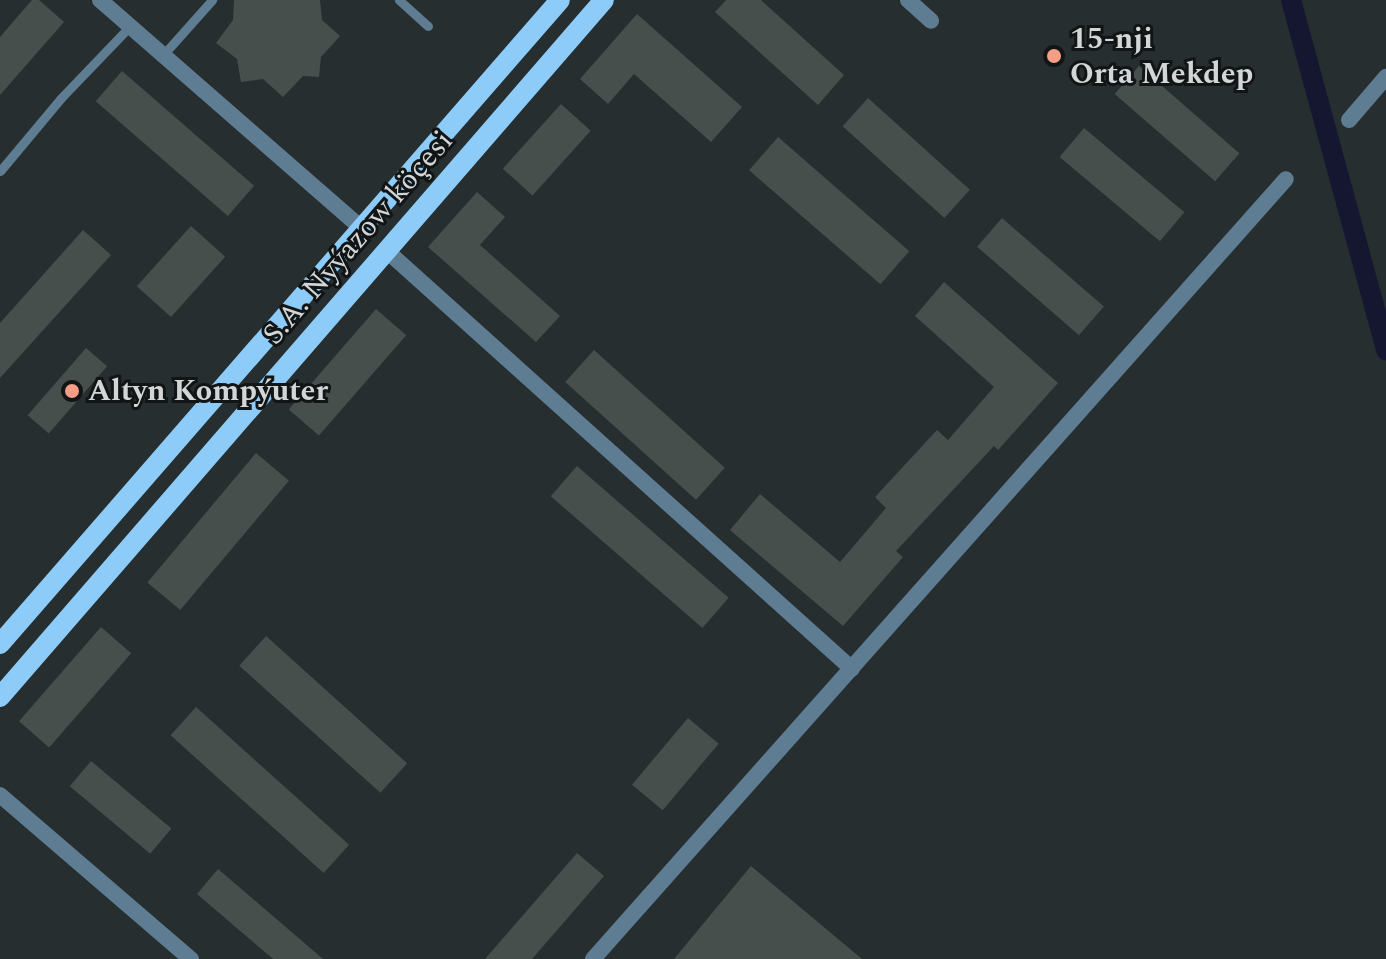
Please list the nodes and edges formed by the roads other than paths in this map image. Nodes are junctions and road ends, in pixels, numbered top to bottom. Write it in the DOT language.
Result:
graph roads {
  1 [pos="100,0"];
  2 [pos="212,0"];
  3 [pos="399,0"];
  4 [pos="560,0"];
  5 [pos="604,0"];
  6 [pos="908,0"];
  7 [pos="931,21"];
  8 [pos="130,26"];
  9 [pos="428,26"];
  10 [pos="163,55"];
  11 [pos="1386,77"];
  12 [pos="1349,120"];
  13 [pos="0,171"];
  14 [pos="1286,179"];
  15 [pos="361,228"];
  16 [pos="387,251"];
  17 [pos="0,644"];
  18 [pos="852,669"];
  19 [pos="0,697"];
  20 [pos="0,795"];
  21 [pos="191,959"];
  22 [pos="593,959"];
  1 -- 8 [label="street"];
  2 -- 10 [label="lane"];
  3 -- 9 [label="lane"];
  4 -- 15 [label="main road, S.A. Nyýazow köçesi"];
  5 -- 16 [label="main road, S.A. Nyýazow köçesi"];
  6 -- 7 [label="street"];
  8 -- 10 [label="street"];
  8 -- 13 [label="lane"];
  10 -- 15 [label="street"];
  11 -- 12 [label="street"];
  14 -- 18 [label="street"];
  15 -- 17 [label="main road, S.A. Nyýazow köçesi"];
  16 -- 18 [label="street"];
  16 -- 19 [label="main road, S.A. Nyýazow köçesi"];
  18 -- 22 [label="street"];
  20 -- 21 [label="street"];
}
